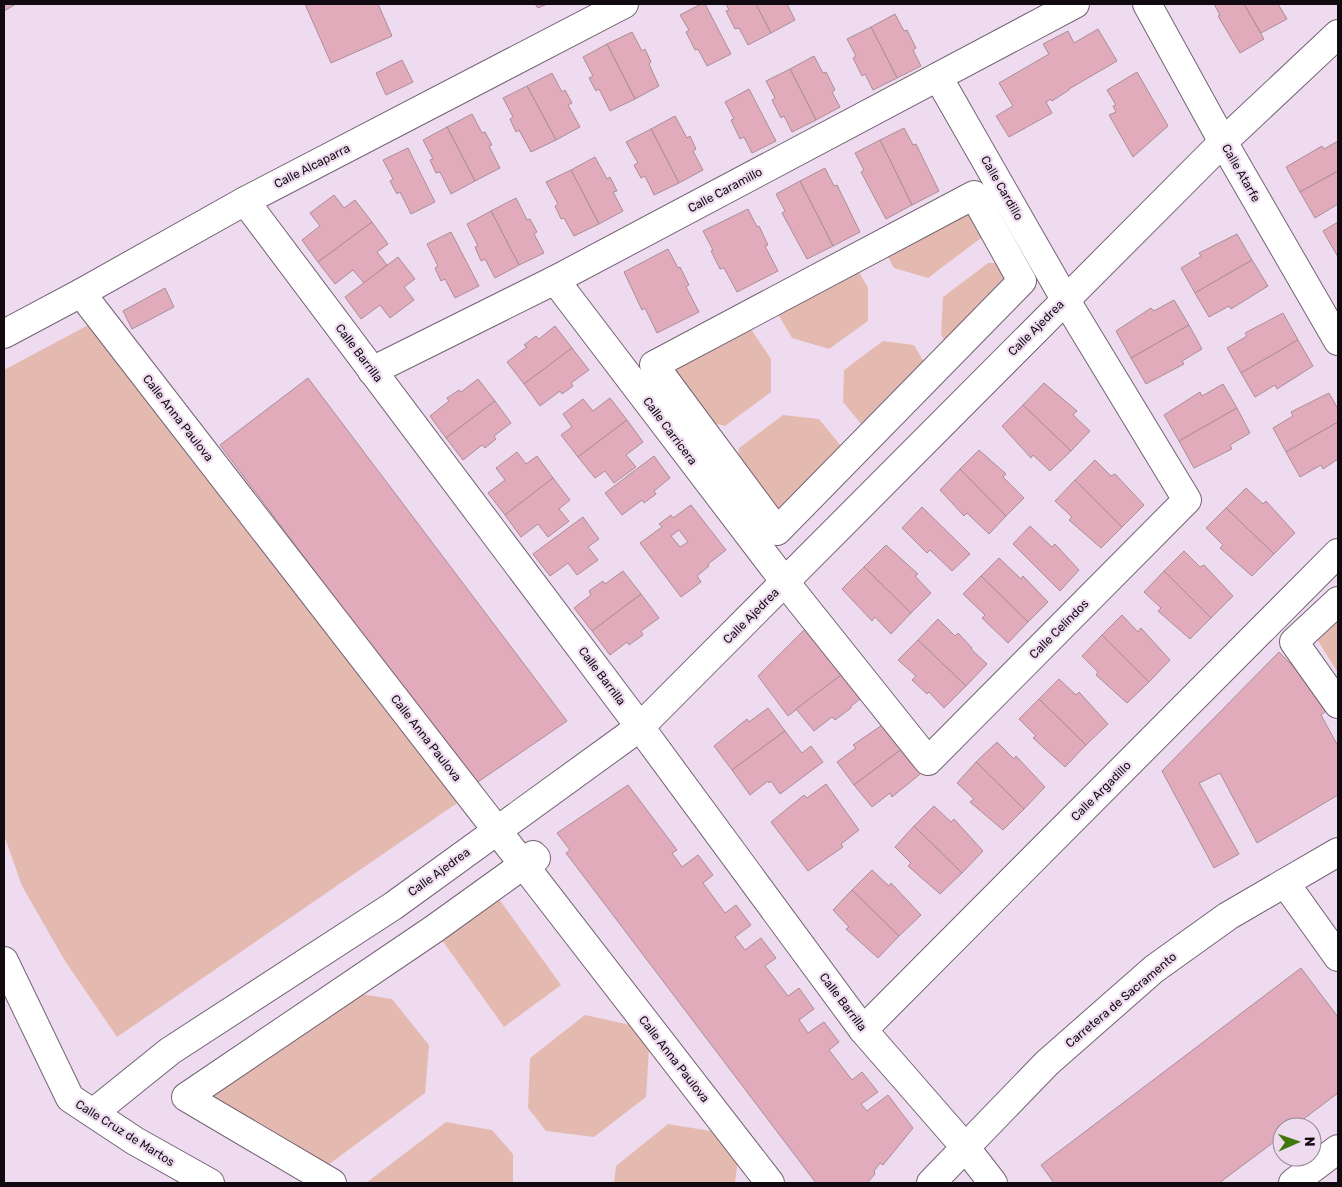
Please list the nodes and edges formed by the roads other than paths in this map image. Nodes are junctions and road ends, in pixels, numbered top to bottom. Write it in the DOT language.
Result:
graph roads {
  1 [pos="624,4"];
  2 [pos="1075,4"];
  3 [pos="1148,4"];
  4 [pos="1338,34"];
  5 [pos="938,77"];
  6 [pos="1223,142"];
  7 [pos="974,195"];
  8 [pos="245,201"];
  9 [pos="555,280"];
  10 [pos="81,293"];
  11 [pos="1065,299"];
  12 [pos="4,334"];
  13 [pos="1338,341"];
  14 [pos="372,371"];
  15 [pos="1338,553"];
  16 [pos="784,582"];
  17 [pos="1338,601"];
  18 [pos="1338,704"];
  19 [pos="640,727"];
  20 [pos="496,830"];
  21 [pos="1338,852"];
  22 [pos="522,863"];
  23 [pos="1284,883"];
  24 [pos="1338,956"];
  25 [pos="4,960"];
  26 [pos="863,1030"];
  27 [pos="93,1114"];
  28 [pos="965,1147"];
  29 [pos="1338,1149"];
  30 [pos="210,1183"];
  31 [pos="332,1183"];
  32 [pos="770,1183"];
  33 [pos="784,1183"];
  34 [pos="930,1183"];
  35 [pos="993,1183"];
  36 [pos="1293,1183"];
  1 -- 8 [label="street, Calle Alcaparra"];
  2 -- 5 [label="street, Calle Caramillo"];
  3 -- 6 [label="street, Calle Atarfe"];
  4 -- 6 [label="street, Calle Ajedrea"];
  5 -- 9 [label="street, Calle Caramillo"];
  5 -- 11 [label="street, Calle Cardillo"];
  6 -- 11 [label="street, Calle Ajedrea"];
  6 -- 13 [label="street, Calle Atarfe"];
  7 -- 7 [label="street"];
  8 -- 10 [label="street, Calle Alcaparra"];
  8 -- 14 [label="street, Calle Barrilla"];
  9 -- 14 [label="street, Calle Caramillo"];
  9 -- 16 [label="street, Calle Carricera"];
  10 -- 12 [label="street, Calle Alcaparra"];
  10 -- 20 [label="street, Calle Anna Paulova"];
  11 -- 16 [label="street, Calle Ajedrea"];
  11 -- 16 [label="street, Calle Celindos"];
  14 -- 19 [label="street, Calle Barrilla"];
  15 -- 26 [label="street, Calle Argadillo"];
  16 -- 19 [label="street, Calle Ajedrea"];
  17 -- 18 [label="street"];
  19 -- 20 [label="street, Calle Ajedrea"];
  19 -- 26 [label="street, Calle Barrilla"];
  20 -- 22 [label="street, Calle Anna Paulova"];
  20 -- 27 [label="street, Calle Ajedrea"];
  21 -- 23 [label="street, Carretera de Sacramento"];
  22 -- 31 [label="street"];
  22 -- 32 [label="street, Calle Anna Paulova"];
  22 -- 33 [label="street"];
  23 -- 24 [label="street"];
  23 -- 28 [label="street, Carretera de Sacramento"];
  25 -- 27 [label="street, Calle Cruz de Martos"];
  26 -- 28 [label="street, Calle Barrilla"];
  27 -- 30 [label="street, Calle Cruz de Martos"];
  28 -- 34 [label="street, Carretera de Sacramento"];
  28 -- 35 [label="street, Calle Barrilla"];
  29 -- 36 [label="street"];
}
